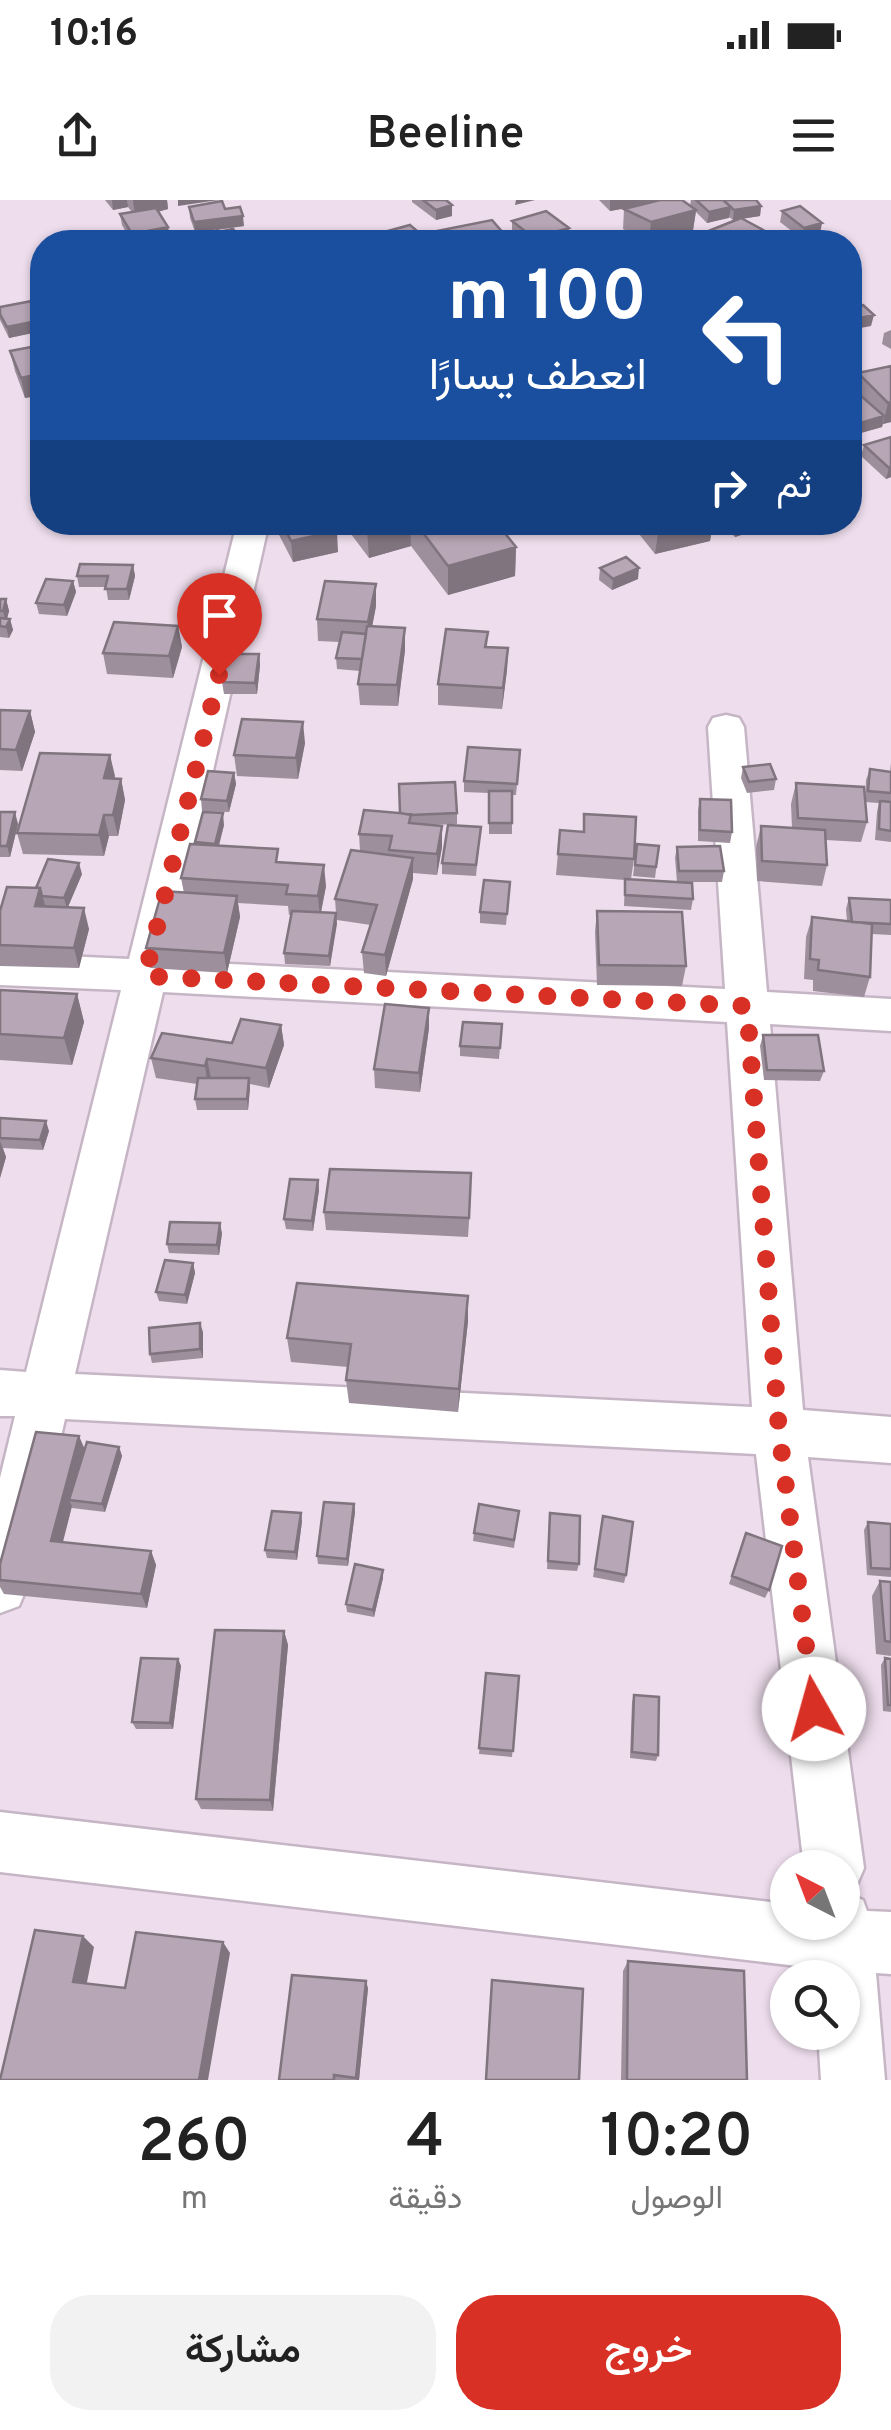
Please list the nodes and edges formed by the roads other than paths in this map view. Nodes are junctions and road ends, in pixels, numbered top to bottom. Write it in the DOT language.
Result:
graph roads {
  1 [pos="250,535"];
  2 [pos="726,727"];
  3 [pos="0,969"];
  4 [pos="145,976"];
  5 [pos="747,1006"];
  6 [pos="891,1015"];
  7 [pos="23,1394"];
  8 [pos="779,1431"];
  9 [pos="891,1440"];
  10 [pos="0,1586"];
  11 [pos="0,1842"];
  12 [pos="832,1850"];
  13 [pos="770,1925"];
  14 [pos="859,1940"];
  15 [pos="853,2080"];
  1 -- 4 [label="street"];
  2 -- 5 [label="street"];
  3 -- 4 [label="street"];
  4 -- 5 [label="street"];
  4 -- 7 [label="street"];
  5 -- 6 [label="street"];
  5 -- 8 [label="street"];
  7 -- 8 [label="street"];
  7 -- 10 [label="street"];
  8 -- 9 [label="street"];
  8 -- 12 [label="street"];
  11 -- 13 [label="street"];
  14 -- 15 [label="street"];
}
